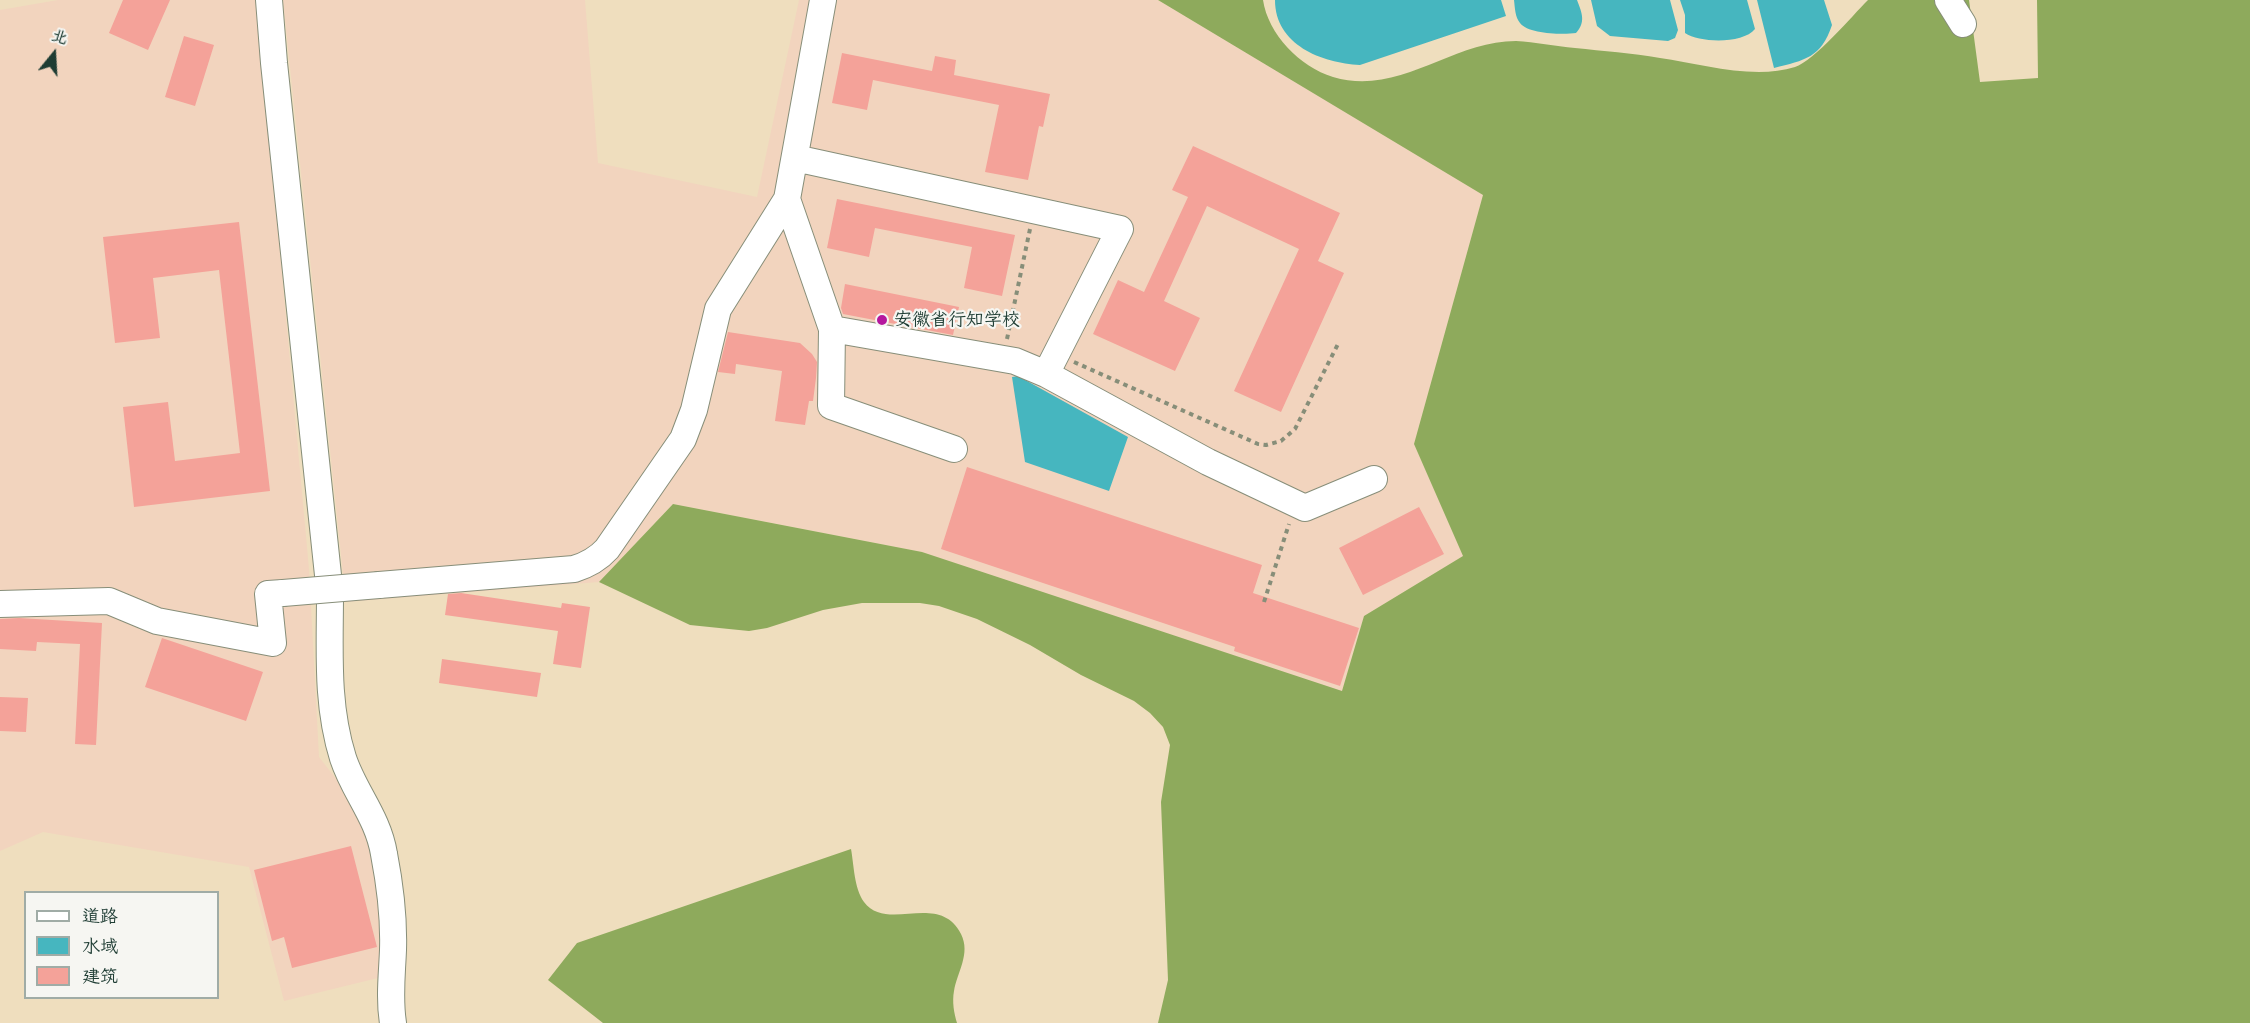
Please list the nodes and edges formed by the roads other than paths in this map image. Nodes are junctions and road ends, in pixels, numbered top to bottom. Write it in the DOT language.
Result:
graph roads {
  1 [pos="269,0"];
  2 [pos="823,0"];
  3 [pos="1948,0"];
  4 [pos="1963,24"];
  5 [pos="795,158"];
  6 [pos="788,199"];
  7 [pos="832,330"];
  8 [pos="1052,364"];
  9 [pos="954,449"];
  10 [pos="1374,479"];
  11 [pos="0,604"];
  12 [pos="393,1023"];
  1 -- 12 [label="street"];
  2 -- 5 [label="street"];
  3 -- 4 [label="street"];
  5 -- 6 [label="street"];
  5 -- 8 [label="street"];
  6 -- 7 [label="street"];
  6 -- 11 [label="street, bridge"];
  7 -- 8 [label="street"];
  7 -- 9 [label="street"];
  8 -- 10 [label="street"];
}
